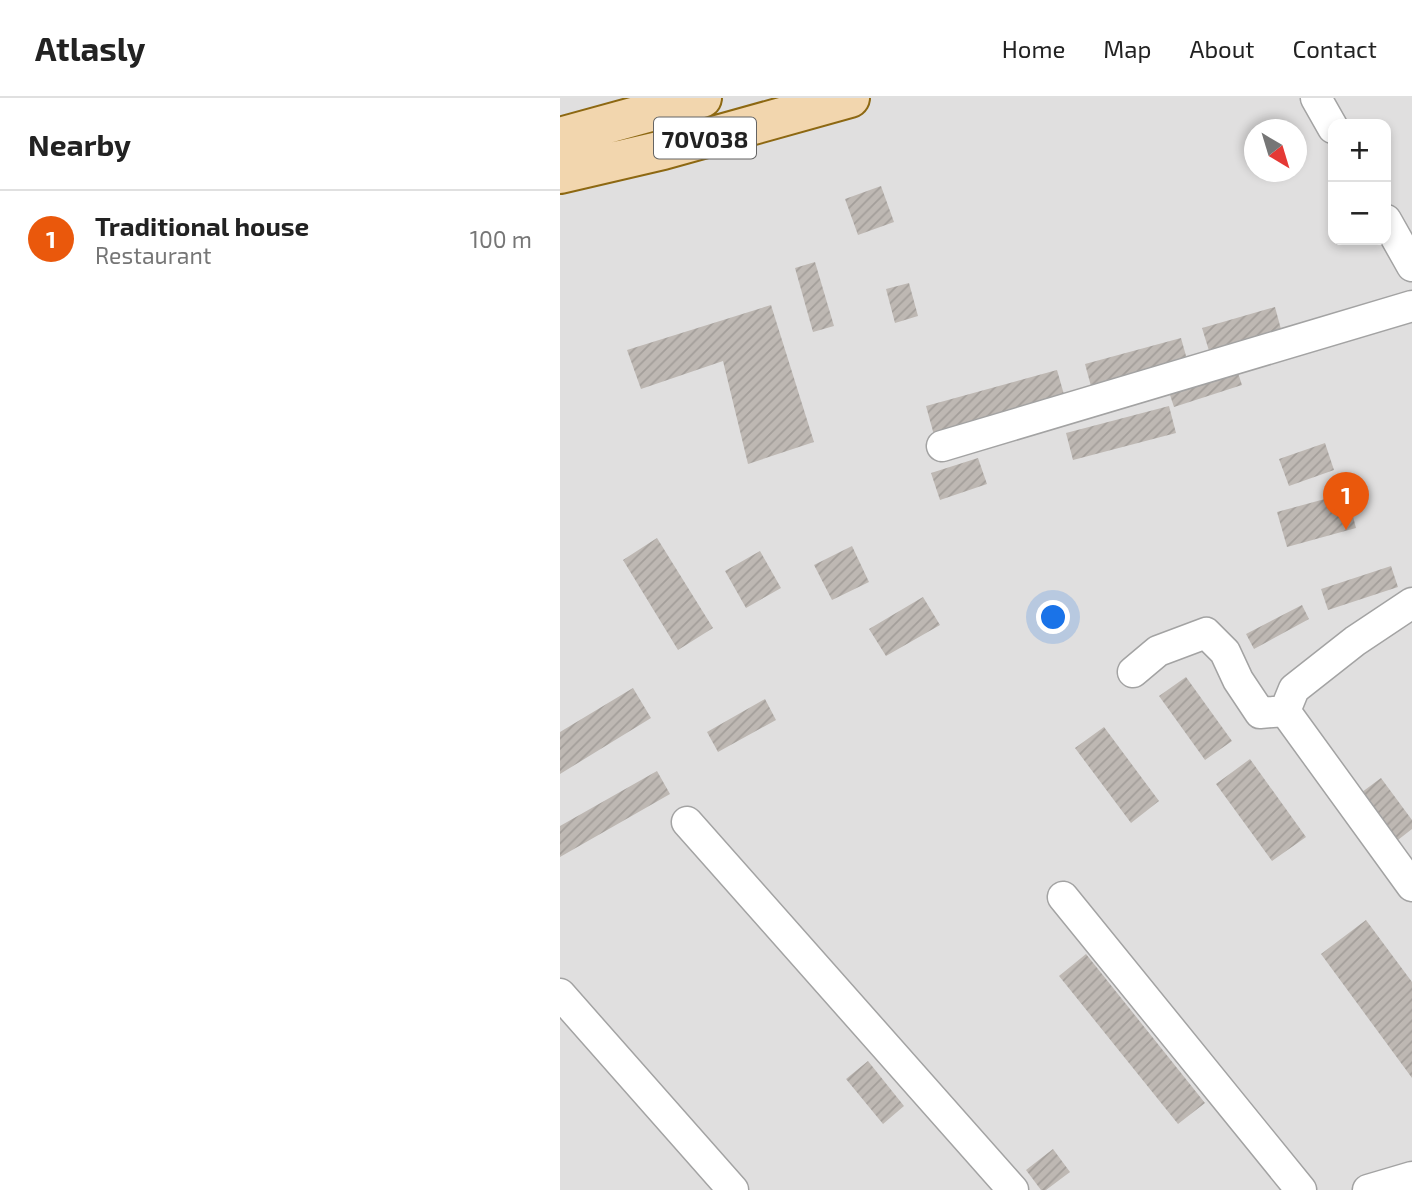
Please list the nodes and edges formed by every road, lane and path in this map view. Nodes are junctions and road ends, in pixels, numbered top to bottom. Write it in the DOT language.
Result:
graph roads {
  1 [pos="702,98"];
  2 [pos="850,98"];
  3 [pos="1316,98"];
  4 [pos="654,111"];
  5 [pos="1328,119"];
  6 [pos="560,137"];
  7 [pos="663,150"];
  8 [pos="560,174"];
  9 [pos="1391,229"];
  10 [pos="1412,266"];
  11 [pos="1412,306"];
  12 [pos="942,446"];
  13 [pos="1412,603"];
  14 [pos="1133,672"];
  15 [pos="1285,711"];
  16 [pos="687,822"];
  17 [pos="1412,886"];
  18 [pos="1063,897"];
  19 [pos="560,994"];
  20 [pos="1405,1183"];
  21 [pos="733,1190"];
  22 [pos="1013,1190"];
  23 [pos="1301,1190"];
  24 [pos="1368,1190"];
  1 -- 4 [label="main road, 70V038"];
  2 -- 7 [label="main road, 70V038"];
  3 -- 5 [label="street"];
  4 -- 6 [label="main road, 70V038"];
  4 -- 7 [label="main road"];
  7 -- 8 [label="main road, 70V038"];
  9 -- 10 [label="street"];
  11 -- 12 [label="street"];
  13 -- 15 [label="street"];
  14 -- 15 [label="street"];
  15 -- 17 [label="street"];
  16 -- 22 [label="street"];
  18 -- 23 [label="street"];
  19 -- 21 [label="street"];
  20 -- 24 [label="street"];
}
